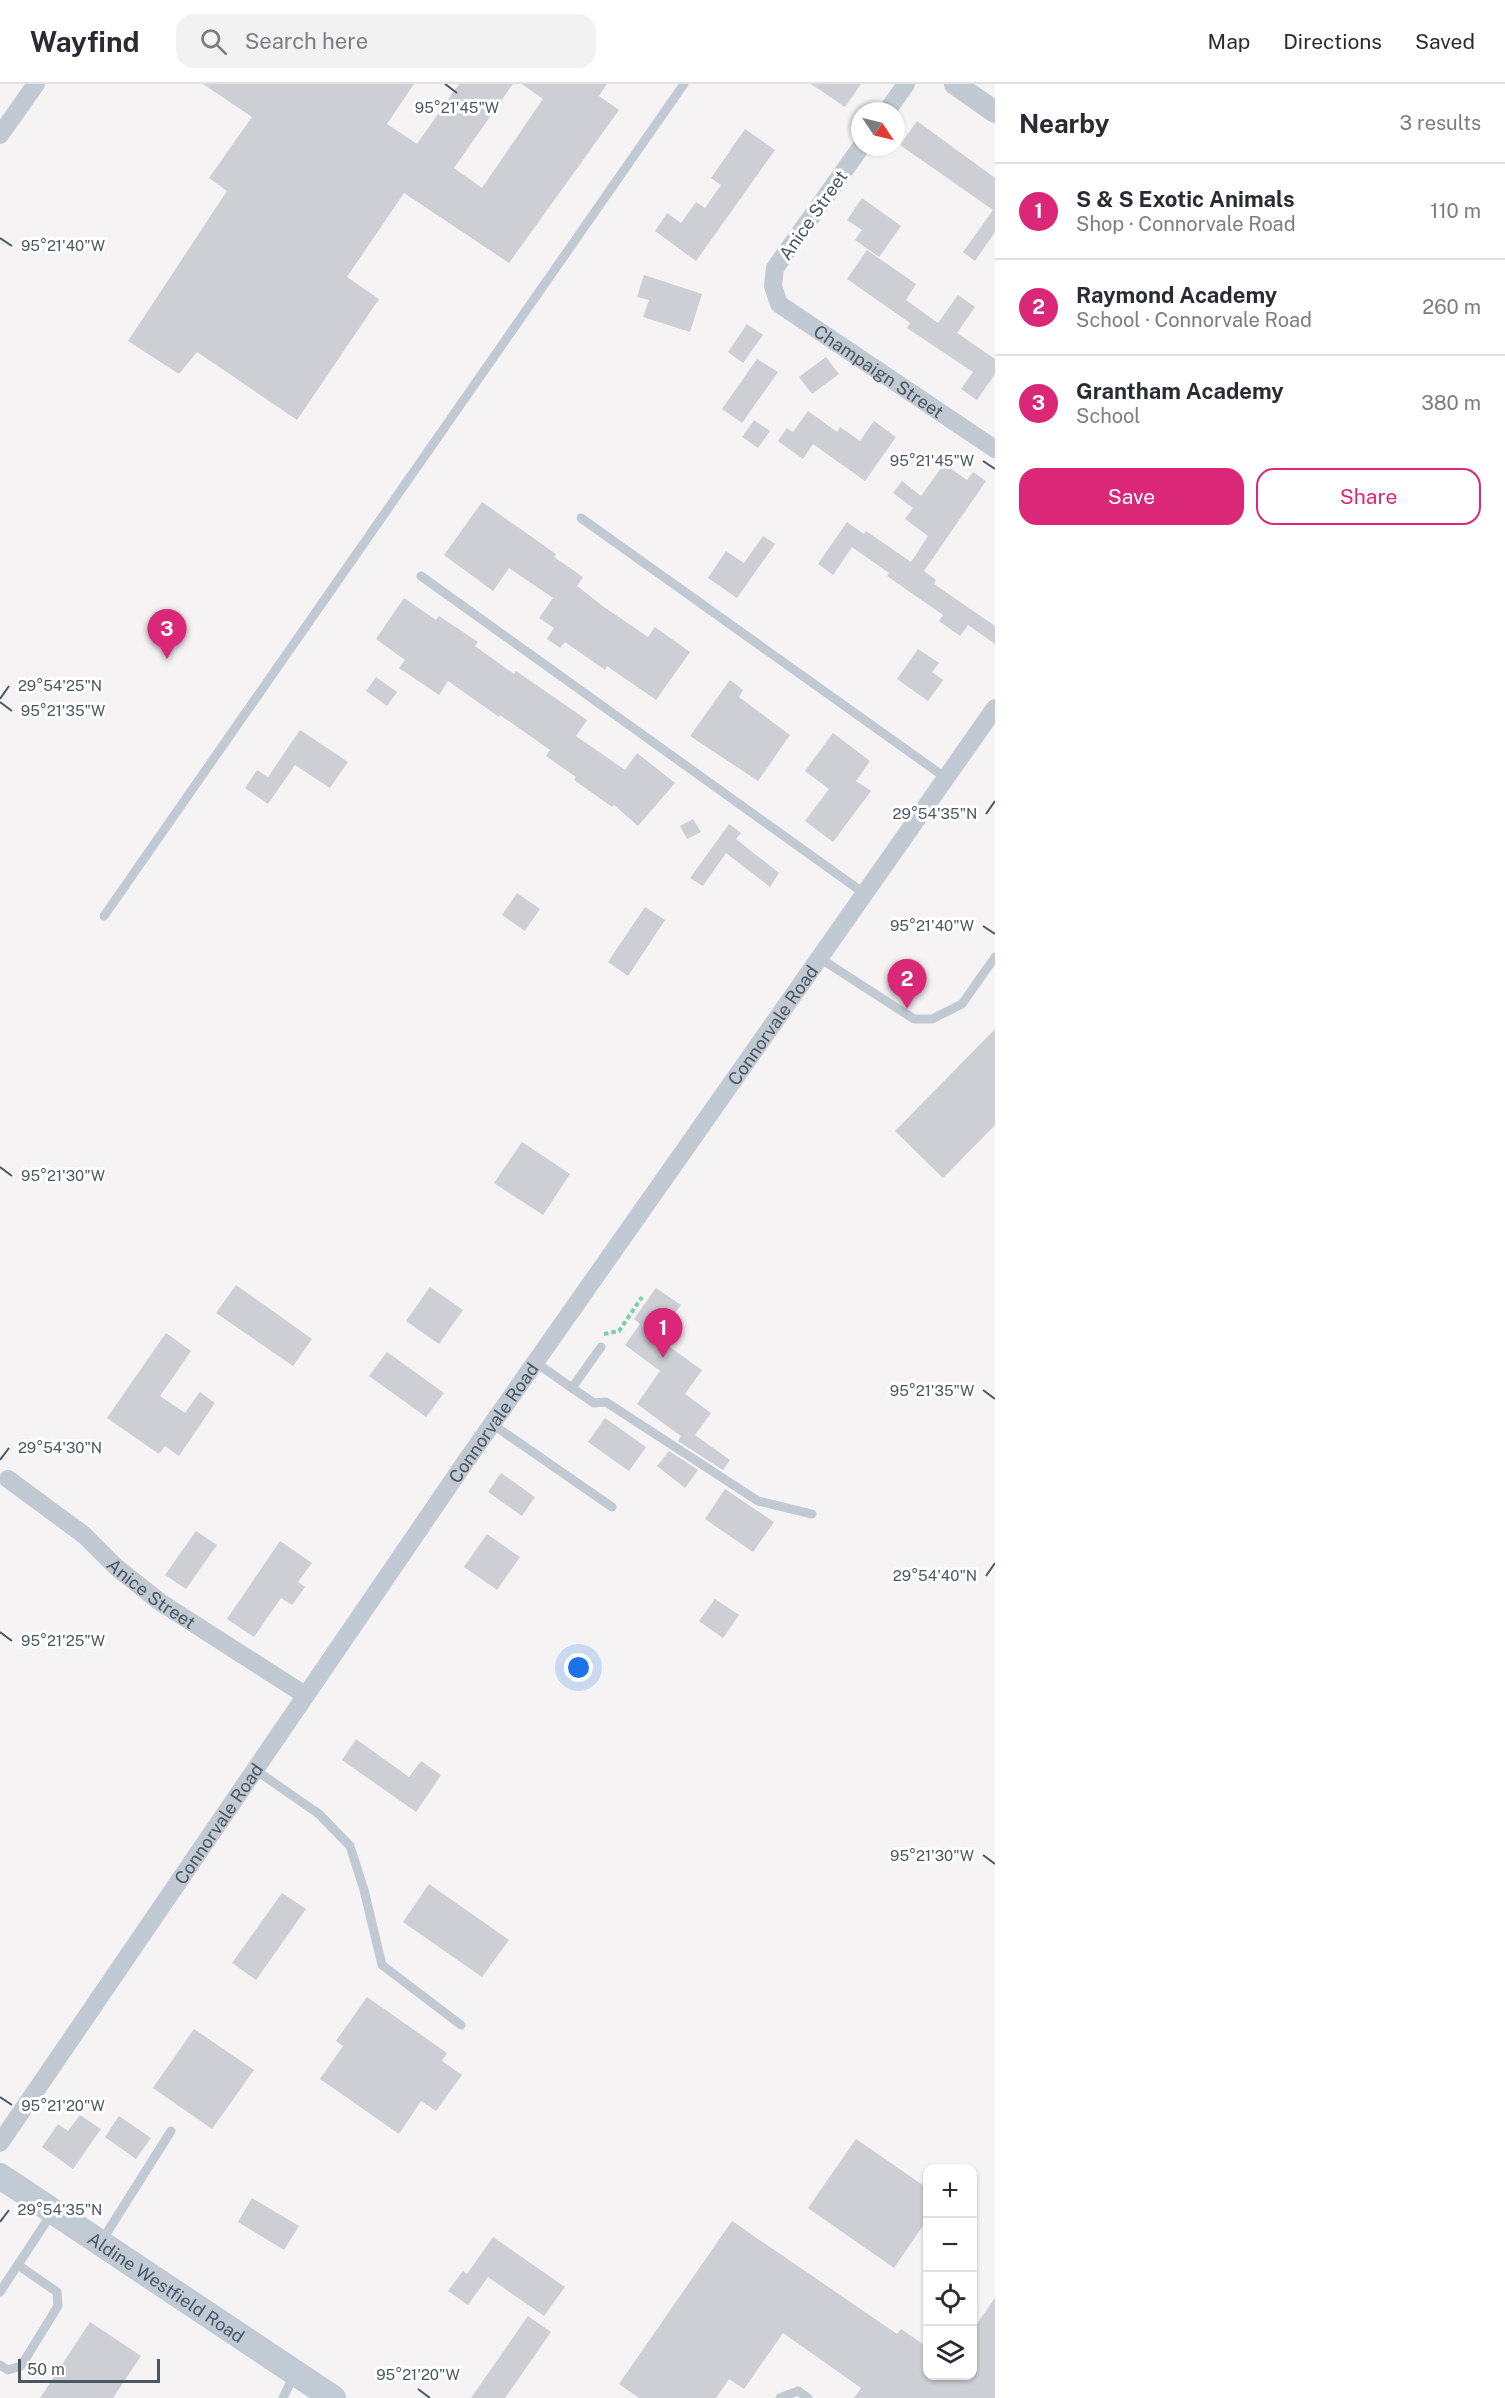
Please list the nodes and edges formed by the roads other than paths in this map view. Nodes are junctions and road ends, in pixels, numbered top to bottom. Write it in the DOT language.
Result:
graph roads {
  1 [pos="36,84"];
  2 [pos="684,84"];
  3 [pos="906,84"];
  4 [pos="965,87"];
  5 [pos="893,102"];
  6 [pos="995,112"];
  7 [pos="0,135"];
  8 [pos="855,156"];
  9 [pos="773,286"];
  10 [pos="995,449"];
  11 [pos="580,518"];
  12 [pos="421,576"];
  13 [pos="995,708"];
  14 [pos="946,778"];
  15 [pos="865,894"];
  16 [pos="104,916"];
  17 [pos="995,957"];
  18 [pos="821,958"];
  19 [pos="601,1347"];
  20 [pos="535,1362"];
  21 [pos="572,1388"];
  22 [pos="492,1424"];
  23 [pos="4,1474"];
  24 [pos="612,1507"];
  25 [pos="812,1514"];
  26 [pos="305,1695"];
  27 [pos="254,1769"];
  28 [pos="461,2025"];
  29 [pos="171,2131"];
  30 [pos="0,2143"];
  31 [pos="0,2176"];
  32 [pos="52,2213"];
  33 [pos="100,2244"];
  34 [pos="18,2265"];
  35 [pos="0,2292"];
  36 [pos="0,2365"];
  37 [pos="295,2373"];
  38 [pos="283,2398"];
  39 [pos="333,2398"];
  40 [pos="780,2398"];
  41 [pos="808,2398"];
  1 -- 7 [label="street"];
  2 -- 16 [label="lane"];
  3 -- 5 [label="street"];
  4 -- 6 [label="street"];
  8 -- 9 [label="street, Anice Street"];
  9 -- 10 [label="street, Champaign Street"];
  11 -- 14 [label="lane"];
  12 -- 15 [label="lane"];
  13 -- 14 [label="street, Connorvale Road"];
  14 -- 15 [label="street, Connorvale Road"];
  15 -- 18 [label="street, Connorvale Road"];
  17 -- 18 [label="lane"];
  18 -- 20 [label="street, Connorvale Road"];
  19 -- 21 [label="lane"];
  20 -- 21 [label="lane"];
  20 -- 22 [label="street, Connorvale Road"];
  21 -- 25 [label="lane"];
  22 -- 24 [label="lane"];
  22 -- 26 [label="street, Connorvale Road"];
  23 -- 26 [label="street, Anice Street"];
  26 -- 27 [label="street, Connorvale Road"];
  27 -- 28 [label="lane"];
  27 -- 30 [label="street, Connorvale Road"];
  29 -- 33 [label="lane"];
  31 -- 32 [label="main road, Aldine Westfield Road"];
  32 -- 33 [label="main road, Aldine Westfield Road"];
  32 -- 34 [label="lane"];
  33 -- 37 [label="main road, Aldine Westfield Road"];
  34 -- 35 [label="lane"];
  34 -- 36 [label="lane"];
  37 -- 38 [label="lane"];
  37 -- 39 [label="main road, Aldine Westfield Road"];
  40 -- 41 [label="lane"];
}
